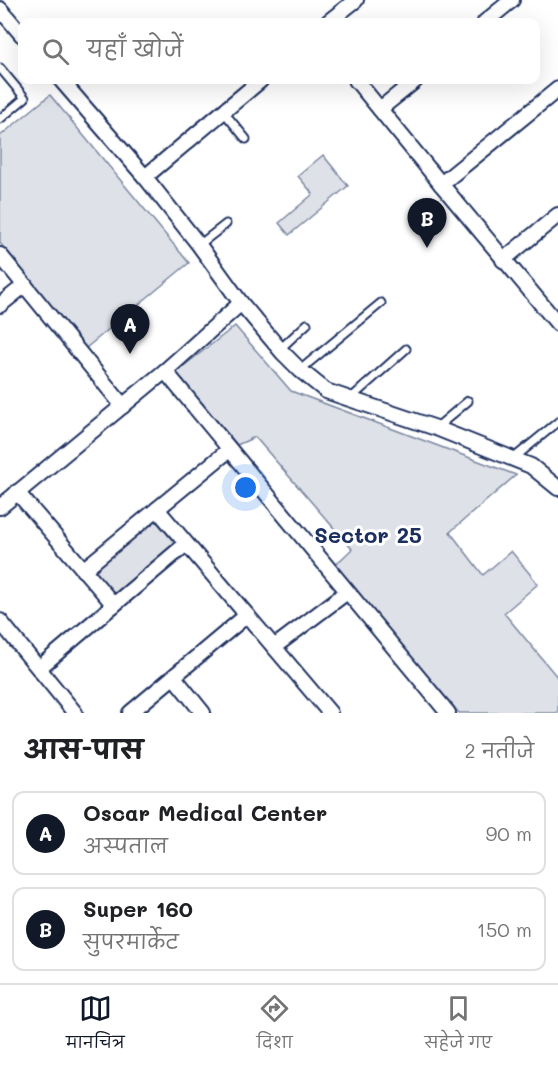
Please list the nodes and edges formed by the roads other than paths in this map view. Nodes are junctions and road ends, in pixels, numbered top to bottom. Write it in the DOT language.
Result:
graph roads {
  1 [pos="356,0"];
  2 [pos="512,0"];
  3 [pos="2,15"];
  4 [pos="333,18"];
  5 [pos="490,18"];
  6 [pos="18,31"];
  7 [pos="0,68"];
  8 [pos="64,84"];
  9 [pos="256,84"];
  10 [pos="359,84"];
  11 [pos="411,84"];
  12 [pos="558,89"];
  13 [pos="380,109"];
  14 [pos="224,111"];
  15 [pos="0,119"];
  16 [pos="246,139"];
  17 [pos="145,177"];
  18 [pos="441,184"];
  19 [pos="558,215"];
  20 [pos="226,224"];
  21 [pos="199,245"];
  22 [pos="0,255"];
  23 [pos="503,260"];
  24 [pos="25,285"];
  25 [pos="241,303"];
  26 [pos="381,303"];
  27 [pos="0,305"];
  28 [pos="307,324"];
  29 [pos="558,324"];
  30 [pos="280,349"];
  31 [pos="406,350"];
  32 [pos="300,370"];
  33 [pos="165,371"];
  34 [pos="350,399"];
  35 [pos="468,401"];
  36 [pos="123,406"];
  37 [pos="558,422"];
  38 [pos="436,428"];
  39 [pos="229,450"];
  40 [pos="512,459"];
  41 [pos="558,488"];
  42 [pos="17,492"];
  43 [pos="0,507"];
  44 [pos="157,509"];
  45 [pos="186,544"];
  46 [pos="83,570"];
  47 [pos="347,592"];
  48 [pos="114,605"];
  49 [pos="247,615"];
  50 [pos="0,621"];
  51 [pos="274,647"];
  52 [pos="39,668"];
  53 [pos="174,677"];
  54 [pos="75,713"];
  55 [pos="130,713"];
  56 [pos="203,713"];
  57 [pos="330,713"];
  58 [pos="448,713"];
  1 -- 4 [label="street"];
  2 -- 5 [label="street"];
  3 -- 6 [label="street"];
  7 -- 15 [label="lane"];
  8 -- 17 [label="street"];
  9 -- 14 [label="street"];
  10 -- 13 [label="street"];
  11 -- 13 [label="street"];
  12 -- 18 [label="street"];
  13 -- 18 [label="street"];
  14 -- 16 [label="lane"];
  14 -- 17 [label="street"];
  17 -- 21 [label="street"];
  18 -- 23 [label="street"];
  19 -- 23 [label="street"];
  20 -- 21 [label="lane"];
  21 -- 25 [label="street"];
  22 -- 24 [label="street"];
  23 -- 29 [label="street"];
  24 -- 27 [label="street"];
  24 -- 36 [label="street"];
  25 -- 30 [label="street"];
  25 -- 33 [label="street"];
  26 -- 32 [label="lane"];
  28 -- 30 [label="lane"];
  30 -- 32 [label="street"];
  31 -- 34 [label="lane"];
  32 -- 34 [label="street"];
  33 -- 36 [label="street"];
  33 -- 39 [label="street"];
  34 -- 38 [label="street"];
  35 -- 38 [label="lane"];
  36 -- 42 [label="street"];
  37 -- 40 [label="lane"];
  38 -- 40 [label="street"];
  39 -- 44 [label="street"];
  39 -- 47 [label="street"];
  40 -- 41 [label="street"];
  42 -- 43 [label="street"];
  42 -- 46 [label="street"];
  44 -- 45 [label="street"];
  44 -- 46 [label="street"];
  45 -- 48 [label="street"];
  45 -- 49 [label="street"];
  46 -- 48 [label="street"];
  47 -- 51 [label="street"];
  47 -- 58 [label="street"];
  48 -- 52 [label="street"];
  49 -- 51 [label="street"];
  49 -- 53 [label="street"];
  50 -- 52 [label="street"];
  51 -- 57 [label="street"];
  52 -- 54 [label="street"];
  53 -- 55 [label="street"];
  53 -- 56 [label="street"];
}
